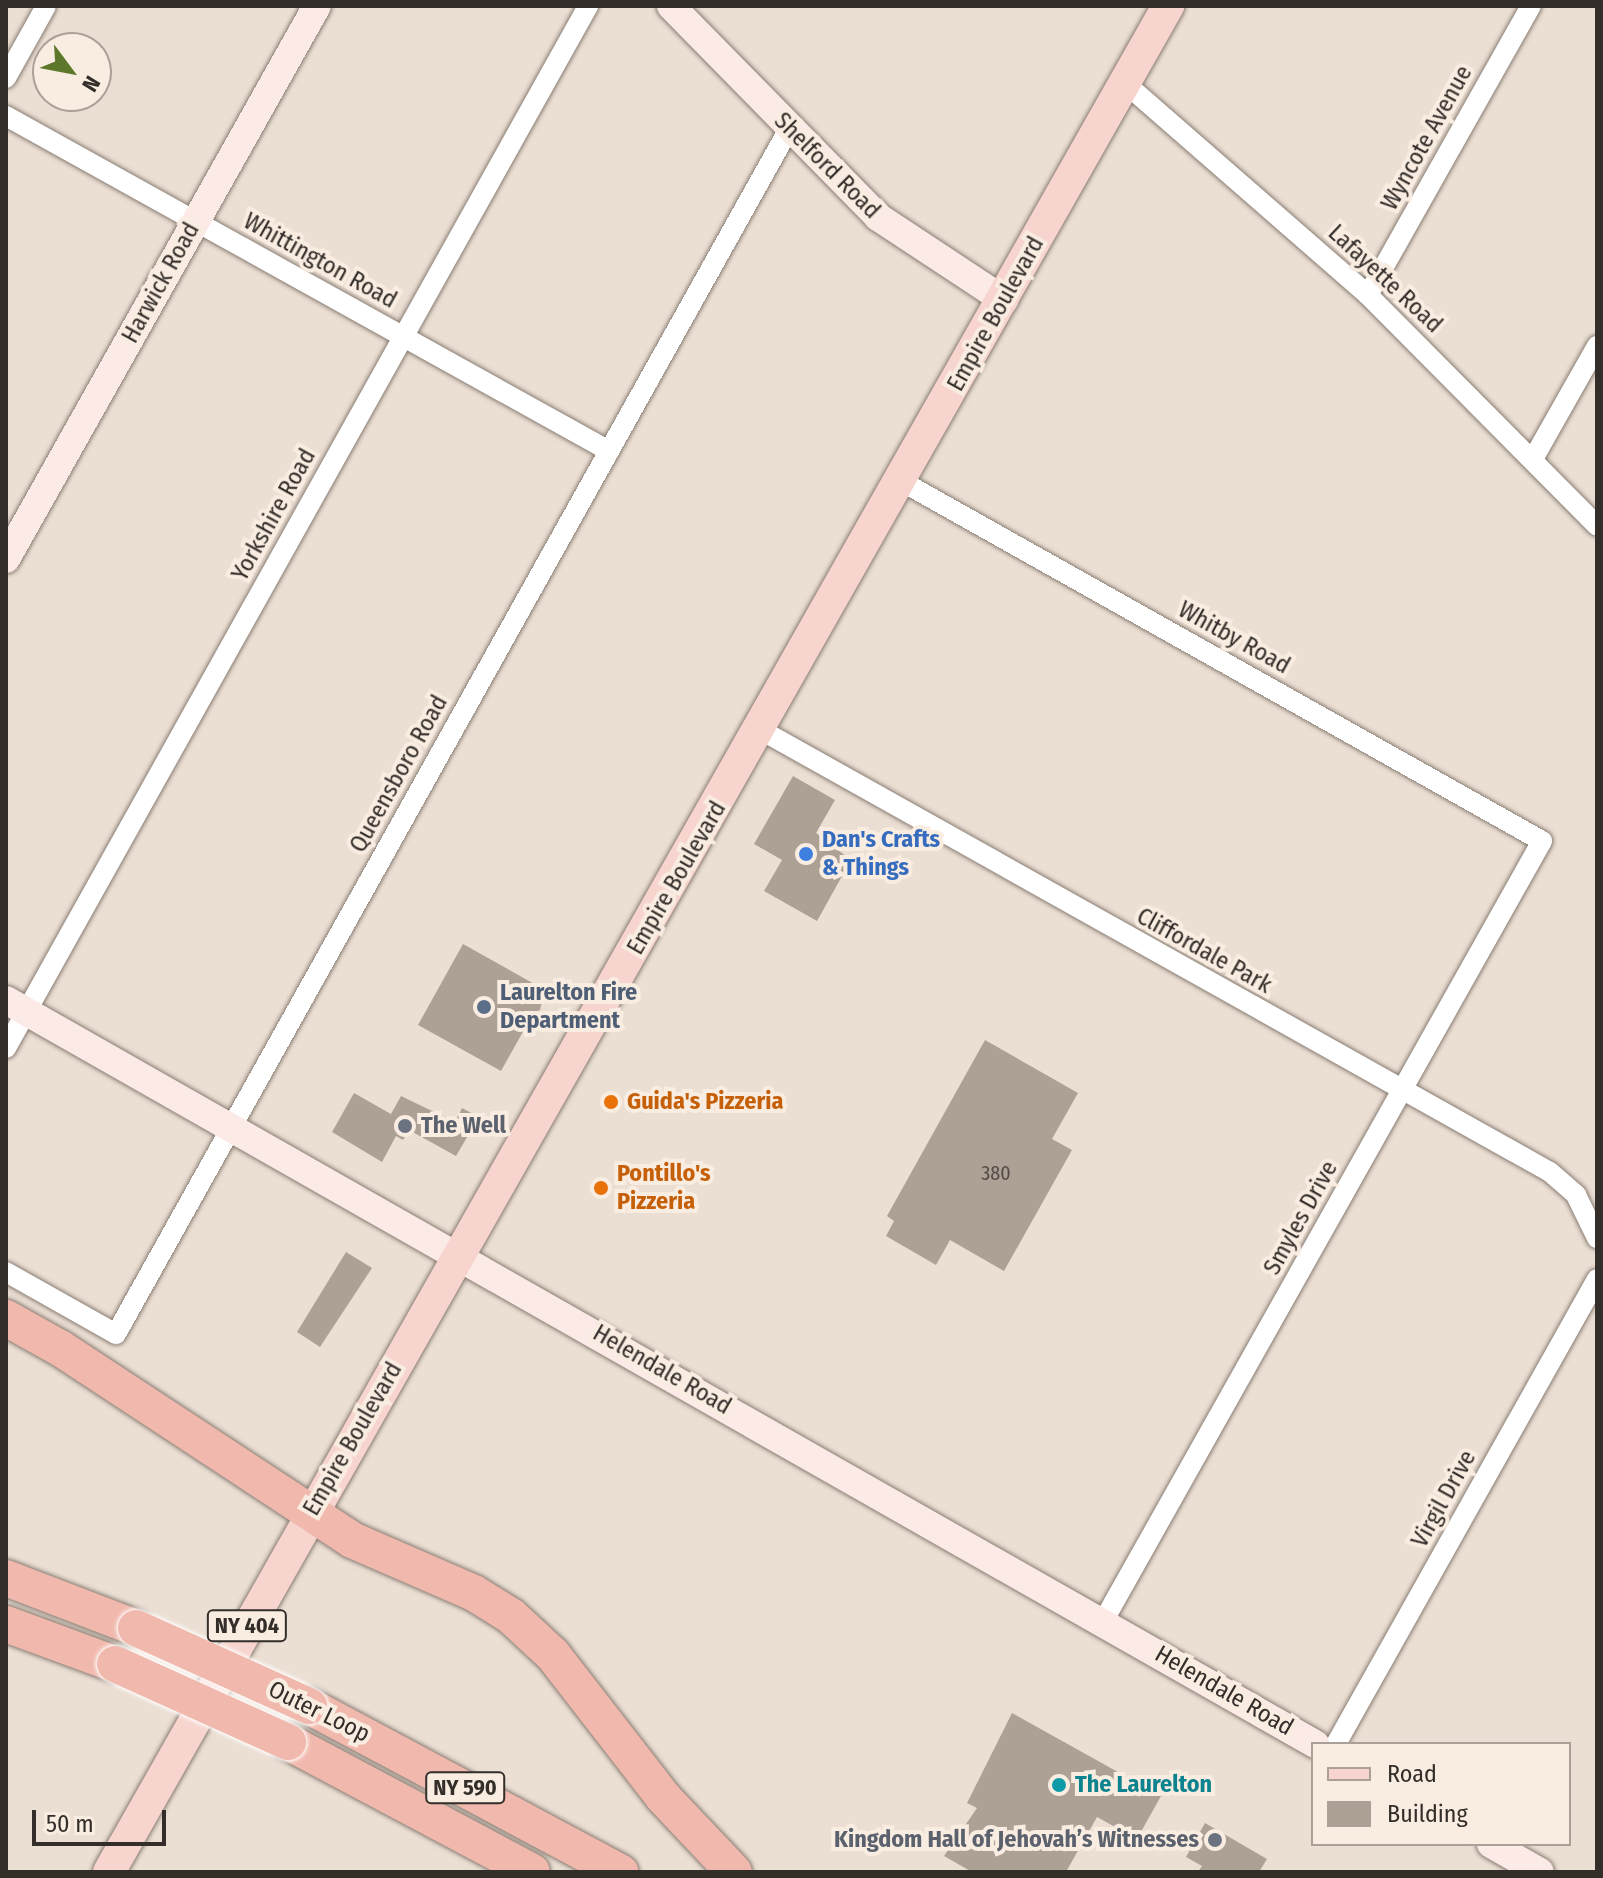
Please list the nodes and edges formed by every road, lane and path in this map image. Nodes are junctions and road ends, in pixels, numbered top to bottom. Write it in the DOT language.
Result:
graph roads {
  1 [pos="46,6"];
  2 [pos="317,6"];
  3 [pos="588,6"];
  4 [pos="671,6"];
  5 [pos="1168,6"];
  6 [pos="1531,6"];
  7 [pos="6,78"];
  8 [pos="1125,83"];
  9 [pos="6,116"];
  10 [pos="789,129"];
  11 [pos="196,221"];
  12 [pos="1368,295"];
  13 [pos="1004,300"];
  14 [pos="403,337"];
  15 [pos="1597,346"];
  16 [pos="609,451"];
  17 [pos="1533,459"];
  18 [pos="901,481"];
  19 [pos="1597,526"];
  20 [pos="6,559"];
  21 [pos="761,730"];
  22 [pos="1542,841"];
  23 [pos="16,1006"];
  24 [pos="6,1048"];
  25 [pos="1401,1092"];
  26 [pos="233,1127"];
  27 [pos="1597,1238"];
  28 [pos="460,1255"];
  29 [pos="6,1272"];
  30 [pos="1597,1279"];
  31 [pos="6,1318"];
  32 [pos="310,1514"];
  33 [pos="6,1578"];
  34 [pos="1104,1620"];
  35 [pos="6,1624"];
  36 [pos="6,1631"];
  37 [pos="115,1664"];
  38 [pos="1312,1742"];
  39 [pos="1337,1742"];
  40 [pos="1494,1846"];
  41 [pos="109,1872"];
  42 [pos="532,1872"];
  43 [pos="620,1872"];
  44 [pos="734,1872"];
  45 [pos="1540,1872"];
  1 -- 7 [label="street"];
  2 -- 11 [label="street, Harwick Road"];
  3 -- 14 [label="street, Yorkshire Road"];
  4 -- 10 [label="street, Shelford Road"];
  5 -- 8 [label="main road, Empire Boulevard"];
  6 -- 12 [label="street, Wyncote Avenue"];
  8 -- 12 [label="street, Lafayette Road"];
  8 -- 13 [label="main road, Empire Boulevard"];
  9 -- 11 [label="street, Whittington Road"];
  10 -- 13 [label="street, Shelford Road"];
  10 -- 16 [label="street, Queensboro Road"];
  11 -- 14 [label="street, Whittington Road"];
  11 -- 20 [label="street, Harwick Road"];
  12 -- 17 [label="street, Lafayette Road"];
  13 -- 18 [label="main road, Empire Boulevard"];
  14 -- 16 [label="street, Whittington Road"];
  14 -- 23 [label="street, Yorkshire Road"];
  15 -- 17 [label="street"];
  16 -- 26 [label="street, Queensboro Road"];
  17 -- 19 [label="street, Lafayette Road"];
  18 -- 21 [label="main road, Empire Boulevard"];
  18 -- 22 [label="street, Whitby Road"];
  21 -- 25 [label="street, Cliffordale Park"];
  21 -- 28 [label="main road, Empire Boulevard"];
  22 -- 25 [label="street, Smyles Drive"];
  23 -- 24 [label="street, Yorkshire Road"];
  23 -- 26 [label="street, Helendale Road"];
  25 -- 27 [label="street, Cliffordale Park"];
  25 -- 34 [label="street, Smyles Drive"];
  26 -- 28 [label="street, Helendale Road"];
  26 -- 29 [label="street, Queensboro Road"];
  28 -- 32 [label="main road, Empire Boulevard"];
  28 -- 34 [label="street, Helendale Road"];
  30 -- 39 [label="street, Virgil Drive"];
  31 -- 32 [label="highway"];
  32 -- 41 [label="main road, Empire Boulevard / NY 404"];
  32 -- 44 [label="highway"];
  33 -- 43 [label="highway, Outer Loop / NY 590, bridge"];
  34 -- 38 [label="street, Helendale Road"];
  35 -- 37 [label="highway, Outer Loop / NY 590"];
  36 -- 37 [label="highway"];
  37 -- 42 [label="highway, Outer Loop / NY 590, bridge"];
  40 -- 45 [label="street"];
}
